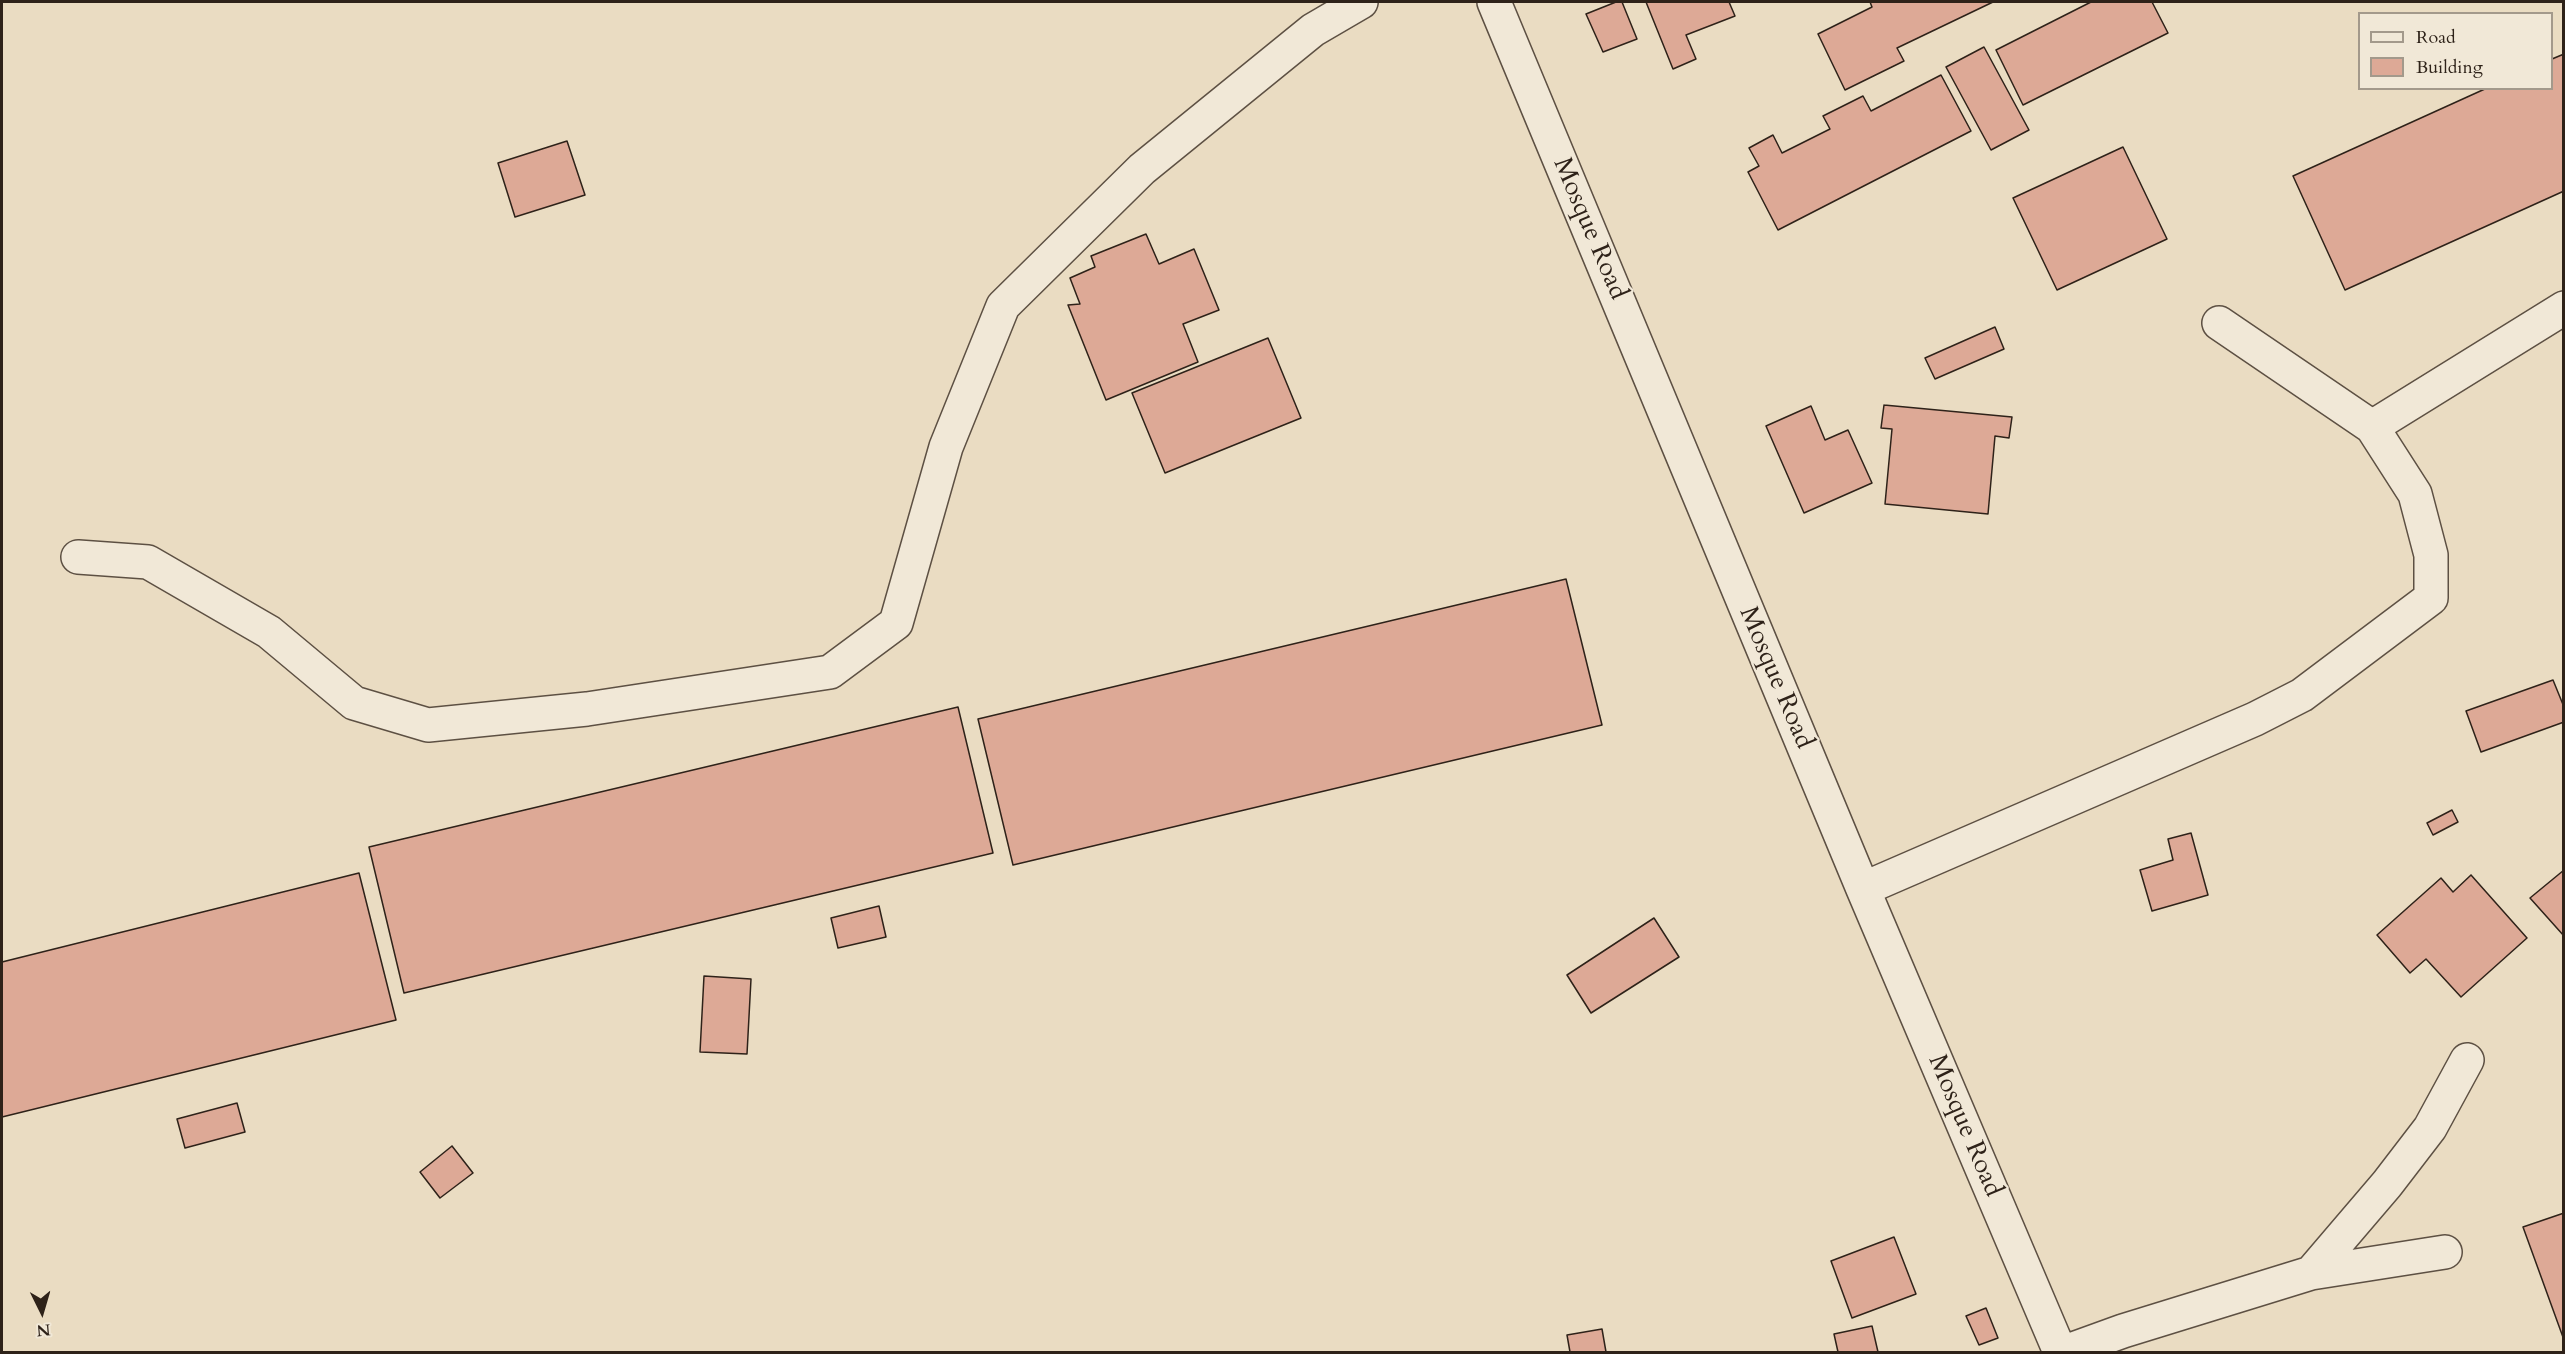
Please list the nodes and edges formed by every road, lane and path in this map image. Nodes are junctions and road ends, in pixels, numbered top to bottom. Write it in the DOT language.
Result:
graph roads {
  1 [pos="1361,2"];
  2 [pos="1494,2"];
  3 [pos="2564,308"];
  4 [pos="2219,323"];
  5 [pos="2372,427"];
  6 [pos="78,557"];
  7 [pos="1863,889"];
  8 [pos="2467,1060"];
  9 [pos="2445,1252"];
  10 [pos="2311,1273"];
  11 [pos="2060,1353"];
  12 [pos="2065,1353"];
  1 -- 6 [label="street"];
  2 -- 7 [label="street, Mosque Road"];
  3 -- 5 [label="street"];
  4 -- 5 [label="street"];
  5 -- 7 [label="street"];
  7 -- 11 [label="street, Mosque Road"];
  8 -- 10 [label="street"];
  9 -- 10 [label="street"];
  10 -- 12 [label="street"];
}
